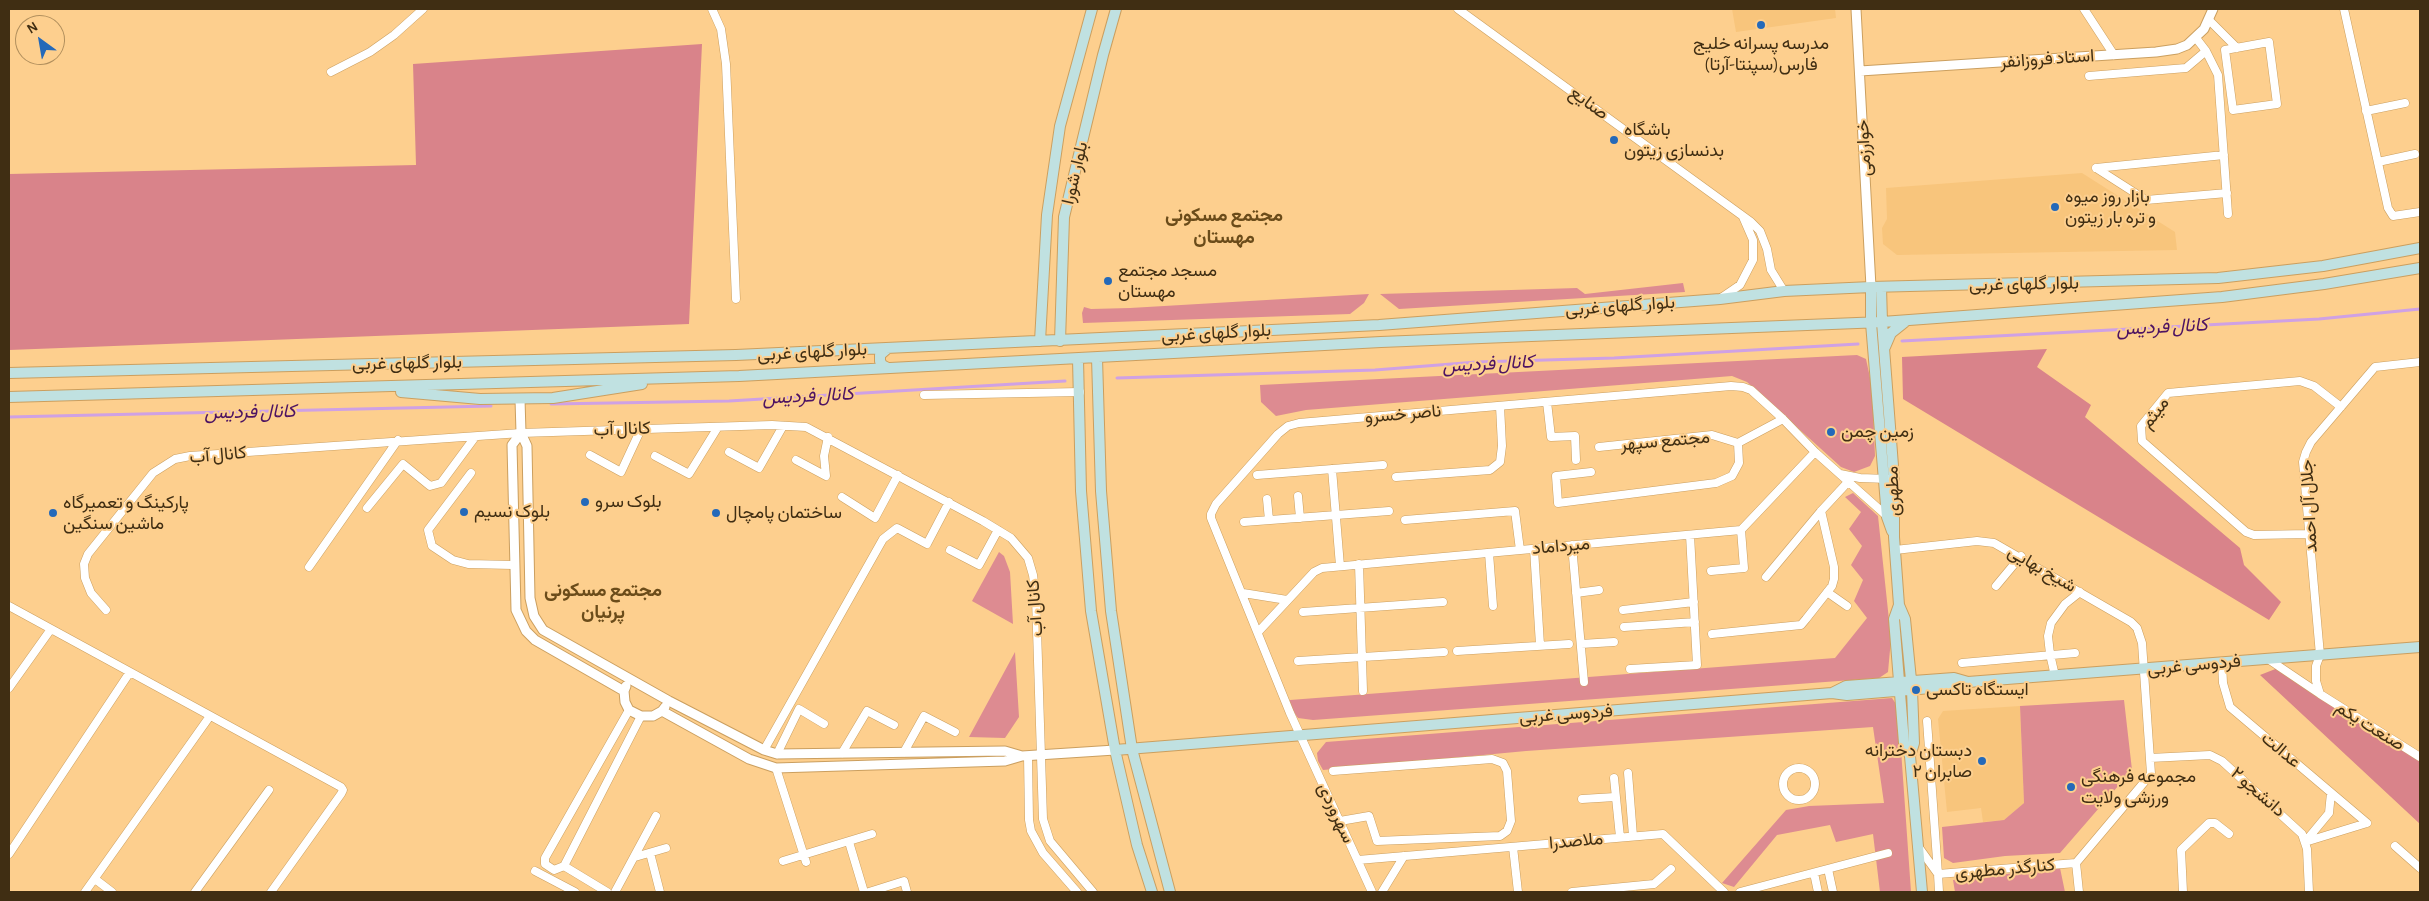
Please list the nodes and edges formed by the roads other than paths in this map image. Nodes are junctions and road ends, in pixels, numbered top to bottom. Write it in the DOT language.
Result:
graph roads {
  1 [pos="423,9"];
  2 [pos="712,9"];
  3 [pos="1092,9"];
  4 [pos="1116,9"];
  5 [pos="1458,9"];
  6 [pos="1856,9"];
  7 [pos="2084,9"];
  8 [pos="2213,9"];
  9 [pos="2344,9"];
  10 [pos="2209,20"];
  11 [pos="2196,38"];
  12 [pos="2238,48"];
  13 [pos="2206,51"];
  14 [pos="2114,55"];
  15 [pos="1860,71"];
  16 [pos="332,72"];
  17 [pos="2089,76"];
  18 [pos="2405,103"];
  19 [pos="2366,111"];
  20 [pos="2415,154"];
  21 [pos="2224,156"];
  22 [pos="2378,162"];
  23 [pos="2227,193"];
  24 [pos="2420,212"];
  25 [pos="2228,214"];
  26 [pos="1743,216"];
  27 [pos="2420,248"];
  28 [pos="2420,268"];
  29 [pos="1870,287"];
  30 [pos="1882,287"];
  31 [pos="1784,291"];
  32 [pos="736,299"];
  33 [pos="1720,299"];
  34 [pos="1906,321"];
  35 [pos="1876,322"];
  36 [pos="1239,332"];
  37 [pos="1040,341"];
  38 [pos="1060,341"];
  39 [pos="888,348"];
  40 [pos="1242,349"];
  41 [pos="1884,350"];
  42 [pos="1097,358"];
  43 [pos="1078,359"];
  44 [pos="2420,362"];
  45 [pos="888,368"];
  46 [pos="9,372"];
  47 [pos="672,378"];
  48 [pos="368,388"];
  49 [pos="1080,392"];
  50 [pos="1098,392"];
  51 [pos="924,395"];
  52 [pos="9,397"];
  53 [pos="520,398"];
  54 [pos="1547,402"];
  55 [pos="1500,406"];
  56 [pos="2341,407"];
  57 [pos="1783,419"];
  58 [pos="783,426"];
  59 [pos="718,427"];
  60 [pos="642,429"];
  61 [pos="520,433"];
  62 [pos="474,437"];
  63 [pos="828,437"];
  64 [pos="398,440"];
  65 [pos="1738,443"];
  66 [pos="1599,447"];
  67 [pos="729,452"];
  68 [pos="1815,452"];
  69 [pos="590,455"];
  70 [pos="655,456"];
  71 [pos="796,460"];
  72 [pos="1576,460"];
  73 [pos="1383,465"];
  74 [pos="1332,469"];
  75 [pos="1590,472"];
  76 [pos="471,473"];
  77 [pos="1257,474"];
  78 [pos="1838,474"];
  79 [pos="898,475"];
  80 [pos="1396,477"];
  81 [pos="1889,479"];
  82 [pos="1848,483"];
  83 [pos="1298,496"];
  84 [pos="842,497"];
  85 [pos="1268,499"];
  86 [pos="949,502"];
  87 [pos="367,508"];
  88 [pos="1821,510"];
  89 [pos="1389,511"];
  90 [pos="1336,515"];
  91 [pos="1891,517"];
  92 [pos="1300,518"];
  93 [pos="1269,520"];
  94 [pos="1405,520"];
  95 [pos="1244,522"];
  96 [pos="998,530"];
  97 [pos="1742,530"];
  98 [pos="2309,534"];
  99 [pos="1690,535"];
  100 [pos="1572,545"];
  101 [pos="1534,549"];
  102 [pos="950,550"];
  103 [pos="1520,550"];
  104 [pos="1895,550"];
  105 [pos="1489,552"];
  106 [pos="2021,556"];
  107 [pos="1359,564"];
  108 [pos="513,565"];
  109 [pos="1340,566"];
  110 [pos="309,567"];
  111 [pos="1711,571"];
  112 [pos="1766,576"];
  113 [pos="1996,586"];
  114 [pos="1599,590"];
  115 [pos="1827,592"];
  116 [pos="2080,592"];
  117 [pos="1243,593"];
  118 [pos="1576,593"];
  119 [pos="1287,600"];
  120 [pos="1443,602"];
  121 [pos="1694,602"];
  122 [pos="1899,605"];
  123 [pos="9,606"];
  124 [pos="1493,606"];
  125 [pos="1847,606"];
  126 [pos="1360,608"];
  127 [pos="106,610"];
  128 [pos="1623,610"];
  129 [pos="1303,612"];
  130 [pos="1695,622"];
  131 [pos="1624,627"];
  132 [pos="51,629"];
  133 [pos="1259,631"];
  134 [pos="1712,634"];
  135 [pos="1614,642"];
  136 [pos="1569,644"];
  137 [pos="1581,644"];
  138 [pos="1540,646"];
  139 [pos="2420,647"];
  140 [pos="1457,651"];
  141 [pos="1444,652"];
  142 [pos="2075,653"];
  143 [pos="2050,654"];
  144 [pos="2320,655"];
  145 [pos="1362,657"];
  146 [pos="2268,659"];
  147 [pos="1298,660"];
  148 [pos="2222,662"];
  149 [pos="1962,663"];
  150 [pos="1630,668"];
  151 [pos="2144,669"];
  152 [pos="130,672"];
  153 [pos="2055,676"];
  154 [pos="630,679"];
  155 [pos="1584,682"];
  156 [pos="1911,686"];
  157 [pos="1900,687"];
  158 [pos="9,688"];
  159 [pos="624,691"];
  160 [pos="1363,691"];
  161 [pos="2320,694"];
  162 [pos="668,701"];
  163 [pos="629,710"];
  164 [pos="662,711"];
  165 [pos="210,716"];
  166 [pos="641,716"];
  167 [pos="1927,721"];
  168 [pos="824,724"];
  169 [pos="894,725"];
  170 [pos="955,732"];
  171 [pos="1300,734"];
  172 [pos="1132,749"];
  173 [pos="764,750"];
  174 [pos="1115,750"];
  175 [pos="904,752"];
  176 [pos="842,753"];
  177 [pos="776,754"];
  178 [pos="1042,755"];
  179 [pos="1025,756"];
  180 [pos="1910,756"];
  181 [pos="2420,756"];
  182 [pos="2150,758"];
  183 [pos="776,768"];
  184 [pos="1333,771"];
  185 [pos="1789,771"];
  186 [pos="1628,773"];
  187 [pos="1614,778"];
  188 [pos="269,790"];
  189 [pos="2331,793"];
  190 [pos="1616,798"];
  191 [pos="1582,799"];
  192 [pos="656,816"];
  193 [pos="1340,821"];
  194 [pos="872,834"];
  195 [pos="2229,834"];
  196 [pos="1633,836"];
  197 [pos="1620,838"];
  198 [pos="849,842"];
  199 [pos="2305,842"];
  200 [pos="1513,846"];
  201 [pos="2395,846"];
  202 [pos="666,848"];
  203 [pos="1920,849"];
  204 [pos="650,853"];
  205 [pos="1888,853"];
  206 [pos="9,854"];
  207 [pos="1404,856"];
  208 [pos="635,857"];
  209 [pos="805,858"];
  210 [pos="1358,860"];
  211 [pos="783,861"];
  212 [pos="2076,863"];
  213 [pos="561,868"];
  214 [pos="2420,868"];
  215 [pos="1671,869"];
  216 [pos="1828,869"];
  217 [pos="535,871"];
  218 [pos="1814,872"];
  219 [pos="1938,874"];
  220 [pos="94,879"];
  221 [pos="553,880"];
  222 [pos="1518,890"];
  223 [pos="85,892"];
  224 [pos="112,892"];
  225 [pos="195,892"];
  226 [pos="271,892"];
  227 [pos="575,892"];
  228 [pos="608,892"];
  229 [pos="614,892"];
  230 [pos="660,892"];
  231 [pos="864,892"];
  232 [pos="869,892"];
  233 [pos="907,892"];
  234 [pos="1077,892"];
  235 [pos="1093,892"];
  236 [pos="1152,892"];
  237 [pos="1170,892"];
  238 [pos="1372,892"];
  239 [pos="1382,892"];
  240 [pos="1510,892"];
  241 [pos="1572,892"];
  242 [pos="1581,892"];
  243 [pos="1724,892"];
  244 [pos="1740,892"];
  245 [pos="1818,892"];
  246 [pos="1833,892"];
  247 [pos="1922,892"];
  248 [pos="1939,892"];
  249 [pos="2079,892"];
  250 [pos="2183,892"];
  251 [pos="2309,892"];
  1 -- 16 [label="street"];
  2 -- 32 [label="street"];
  3 -- 37 [label="main road, بلوار شورا"];
  4 -- 38 [label="main road, بلوار شورا"];
  5 -- 26 [label="street, صنایع"];
  6 -- 15 [label="street, خوارزمی"];
  7 -- 14 [label="street"];
  8 -- 10 [label="street, استاد فروزانفر"];
  9 -- 19 [label="street"];
  10 -- 11 [label="street, استاد فروزانفر"];
  10 -- 12 [label="street"];
  11 -- 13 [label="street"];
  11 -- 14 [label="street, استاد فروزانفر"];
  12 -- 12 [label="street"];
  13 -- 17 [label="street"];
  13 -- 21 [label="street"];
  14 -- 15 [label="street, استاد فروزانفر"];
  15 -- 29 [label="street, خوارزمی"];
  18 -- 19 [label="street"];
  19 -- 22 [label="street"];
  20 -- 22 [label="street"];
  21 -- 23 [label="street"];
  21 -- 23 [label="street"];
  22 -- 24 [label="street"];
  23 -- 25 [label="street"];
  26 -- 31 [label="street, صنایع"];
  26 -- 33 [label="street"];
  27 -- 30 [label="main road, بلوار گلهای غربی"];
  28 -- 34 [label="main road, بلوار گلهای غربی"];
  29 -- 30 [label="main road, بلوار گلهای غربی"];
  29 -- 31 [label="main road, بلوار گلهای غربی"];
  29 -- 35 [label="main road"];
  30 -- 35 [label="main road, مطهری"];
  31 -- 33 [label="main road, بلوار گلهای غربی"];
  33 -- 36 [label="main road, بلوار گلهای غربی"];
  34 -- 35 [label="main road, بلوار گلهای غربی"];
  34 -- 41 [label="main road"];
  35 -- 40 [label="main road, بلوار گلهای غربی"];
  35 -- 41 [label="main road, مطهری"];
  35 -- 81 [label="main road"];
  36 -- 38 [label="main road, بلوار گلهای غربی"];
  36 -- 40 [label="main road"];
  37 -- 38 [label="main road, بلوار گلهای غربی"];
  37 -- 39 [label="main road, بلوار گلهای غربی"];
  39 -- 45 [label="main road"];
  39 -- 46 [label="main road, بلوار گلهای غربی"];
  40 -- 42 [label="main road, بلوار گلهای غربی"];
  41 -- 81 [label="main road, مطهری"];
  42 -- 43 [label="main road, بلوار گلهای غربی"];
  42 -- 50 [label="main road"];
  43 -- 45 [label="main road, بلوار گلهای غربی"];
  43 -- 49 [label="main road"];
  44 -- 56 [label="street, جلال آل احمد"];
  45 -- 47 [label="main road, بلوار گلهای غربی"];
  47 -- 48 [label="main road, بلوار گلهای غربی"];
  47 -- 53 [label="main road"];
  48 -- 52 [label="main road, بلوار گلهای غربی"];
  48 -- 53 [label="main road"];
  49 -- 50 [label="main road"];
  49 -- 51 [label="street"];
  49 -- 174 [label="main road"];
  50 -- 172 [label="main road"];
  53 -- 61 [label="street"];
  54 -- 55 [label="street, ناصر خسرو"];
  54 -- 57 [label="street, ناصر خسرو"];
  54 -- 72 [label="street"];
  55 -- 80 [label="street"];
  55 -- 117 [label="street, ناصر خسرو"];
  56 -- 98 [label="street, جلال آل احمد"];
  56 -- 98 [label="street, میثم"];
  57 -- 65 [label="street"];
  57 -- 68 [label="street, ناصر خسرو"];
  58 -- 59 [label="street, کانال آب"];
  58 -- 63 [label="street, کانال آب"];
  58 -- 67 [label="street"];
  59 -- 60 [label="street, کانال آب"];
  59 -- 70 [label="street"];
  60 -- 61 [label="street, کانال آب"];
  60 -- 69 [label="street"];
  61 -- 62 [label="street, کانال آب"];
  61 -- 108 [label="street"];
  61 -- 154 [label="street"];
  62 -- 64 [label="street, کانال آب"];
  62 -- 87 [label="street"];
  63 -- 71 [label="street"];
  63 -- 79 [label="street, کانال آب"];
  64 -- 110 [label="street"];
  64 -- 127 [label="street, کانال آب"];
  65 -- 66 [label="street, مجتمع سپهر"];
  65 -- 75 [label="street"];
  68 -- 78 [label="street, ناصر خسرو"];
  68 -- 97 [label="street"];
  73 -- 74 [label="street"];
  74 -- 77 [label="street"];
  74 -- 90 [label="street"];
  76 -- 108 [label="street"];
  78 -- 81 [label="street"];
  78 -- 82 [label="street, ناصر خسرو"];
  79 -- 84 [label="street"];
  79 -- 86 [label="street, کانال آب"];
  81 -- 91 [label="main road, مطهری"];
  82 -- 88 [label="street"];
  82 -- 91 [label="street, ناصر خسرو"];
  83 -- 92 [label="street"];
  85 -- 93 [label="street"];
  86 -- 96 [label="street, کانال آب"];
  86 -- 173 [label="street"];
  88 -- 112 [label="street"];
  88 -- 115 [label="street"];
  89 -- 90 [label="street"];
  90 -- 92 [label="street"];
  90 -- 109 [label="street"];
  91 -- 104 [label="main road, مطهری"];
  92 -- 93 [label="street"];
  93 -- 95 [label="street"];
  94 -- 103 [label="street"];
  96 -- 102 [label="street"];
  96 -- 178 [label="street, کانال آب"];
  97 -- 99 [label="street, میرداماد"];
  97 -- 111 [label="street"];
  98 -- 144 [label="street, جلال آل احمد"];
  99 -- 100 [label="street, میرداماد"];
  99 -- 121 [label="street"];
  100 -- 101 [label="street, میرداماد"];
  100 -- 118 [label="street"];
  101 -- 103 [label="street, میرداماد"];
  101 -- 138 [label="street"];
  103 -- 105 [label="street, میرداماد"];
  104 -- 106 [label="street, شیخ بهایی"];
  104 -- 122 [label="main road, مطهری"];
  105 -- 107 [label="street, میرداماد"];
  105 -- 124 [label="street"];
  106 -- 113 [label="street"];
  106 -- 116 [label="street, شیخ بهایی"];
  107 -- 109 [label="street, میرداماد"];
  107 -- 126 [label="street"];
  108 -- 159 [label="street"];
  109 -- 119 [label="street, میرداماد"];
  114 -- 118 [label="street"];
  115 -- 125 [label="street"];
  115 -- 134 [label="street"];
  116 -- 143 [label="street"];
  116 -- 151 [label="street, شیخ بهایی"];
  117 -- 119 [label="street"];
  117 -- 133 [label="street, ناصر خسرو"];
  118 -- 137 [label="street"];
  119 -- 133 [label="street, میرداماد"];
  120 -- 126 [label="street"];
  121 -- 128 [label="street"];
  121 -- 130 [label="street"];
  122 -- 156 [label="main road, مطهری"];
  122 -- 157 [label="main road, مطهری"];
  123 -- 132 [label="street"];
  126 -- 129 [label="street"];
  126 -- 145 [label="street"];
  130 -- 131 [label="street"];
  130 -- 150 [label="street"];
  132 -- 152 [label="street"];
  132 -- 158 [label="street"];
  133 -- 171 [label="street, ناصر خسرو"];
  135 -- 137 [label="street"];
  136 -- 138 [label="street"];
  137 -- 155 [label="street"];
  138 -- 140 [label="street"];
  139 -- 144 [label="main road, فردوسی غربی"];
  141 -- 145 [label="street"];
  142 -- 143 [label="street"];
  143 -- 149 [label="street"];
  143 -- 153 [label="street"];
  144 -- 146 [label="main road, فردوسی غربی"];
  144 -- 161 [label="street, صنعت یکم"];
  145 -- 147 [label="street"];
  145 -- 160 [label="street"];
  146 -- 148 [label="main road, فردوسی غربی"];
  146 -- 161 [label="street, صنعت یکم"];
  148 -- 151 [label="main road, فردوسی غربی"];
  148 -- 189 [label="street, عدالت"];
  151 -- 153 [label="main road, فردوسی غربی"];
  151 -- 182 [label="street, شیخ بهایی"];
  152 -- 165 [label="street"];
  152 -- 206 [label="street"];
  153 -- 156 [label="main road, فردوسی غربی"];
  154 -- 159 [label="street"];
  154 -- 162 [label="street"];
  156 -- 157 [label="main road, فردوسی غربی"];
  156 -- 180 [label="main road, مطهری"];
  157 -- 171 [label="main road, فردوسی غربی"];
  157 -- 180 [label="main road, مطهری"];
  159 -- 163 [label="street"];
  161 -- 181 [label="street, صنعت یکم"];
  162 -- 164 [label="street"];
  162 -- 173 [label="street"];
  163 -- 166 [label="street"];
  163 -- 213 [label="street"];
  164 -- 166 [label="street"];
  164 -- 183 [label="street"];
  165 -- 220 [label="street"];
  165 -- 226 [label="street"];
  166 -- 213 [label="street"];
  167 -- 219 [label="street, کنارگذر مطهری"];
  168 -- 177 [label="street"];
  169 -- 176 [label="street"];
  170 -- 175 [label="street"];
  171 -- 172 [label="main road, فردوسی غربی"];
  171 -- 193 [label="street, سهروردی"];
  172 -- 174 [label="main road, فردوسی غربی"];
  172 -- 237 [label="main road"];
  173 -- 177 [label="street"];
  174 -- 178 [label="street"];
  174 -- 236 [label="main road"];
  175 -- 176 [label="street"];
  175 -- 179 [label="street"];
  176 -- 177 [label="street"];
  178 -- 179 [label="street"];
  178 -- 235 [label="street, کانال آب"];
  179 -- 183 [label="street"];
  179 -- 234 [label="street"];
  180 -- 203 [label="main road, مطهری"];
  182 -- 199 [label="street, دانشجو ۲"];
  182 -- 212 [label="street, شیخ بهایی"];
  183 -- 209 [label="street"];
  184 -- 193 [label="street"];
  185 -- 185 [label="street"];
  186 -- 196 [label="street"];
  187 -- 190 [label="street"];
  188 -- 225 [label="street"];
  189 -- 199 [label="street"];
  189 -- 199 [label="street, عدالت"];
  190 -- 191 [label="street"];
  190 -- 197 [label="street"];
  192 -- 208 [label="street"];
  193 -- 210 [label="street, سهروردی"];
  194 -- 198 [label="street"];
  195 -- 250 [label="street"];
  196 -- 197 [label="street, ملاصدرا"];
  196 -- 243 [label="street, ملاصدرا"];
  197 -- 200 [label="street, ملاصدرا"];
  198 -- 209 [label="street"];
  198 -- 231 [label="street"];
  199 -- 251 [label="street, دانشجو ۲"];
  200 -- 207 [label="street, ملاصدرا"];
  200 -- 222 [label="street"];
  201 -- 214 [label="street"];
  202 -- 204 [label="street"];
  203 -- 219 [label="street"];
  203 -- 247 [label="main road, مطهری"];
  204 -- 208 [label="street"];
  204 -- 230 [label="street"];
  205 -- 216 [label="street"];
  207 -- 210 [label="street, ملاصدرا"];
  207 -- 239 [label="street"];
  208 -- 229 [label="street"];
  209 -- 211 [label="street"];
  210 -- 238 [label="street, سهروردی"];
  212 -- 219 [label="street, کنارگذر مطهری"];
  212 -- 249 [label="street"];
  213 -- 221 [label="street"];
  213 -- 228 [label="street"];
  215 -- 242 [label="street"];
  216 -- 218 [label="street"];
  216 -- 246 [label="street"];
  217 -- 221 [label="street"];
  218 -- 244 [label="street"];
  218 -- 245 [label="street"];
  219 -- 248 [label="street"];
  220 -- 223 [label="street"];
  220 -- 224 [label="street"];
  221 -- 227 [label="street"];
  222 -- 240 [label="street"];
  232 -- 233 [label="street"];
  241 -- 242 [label="street"];
}
